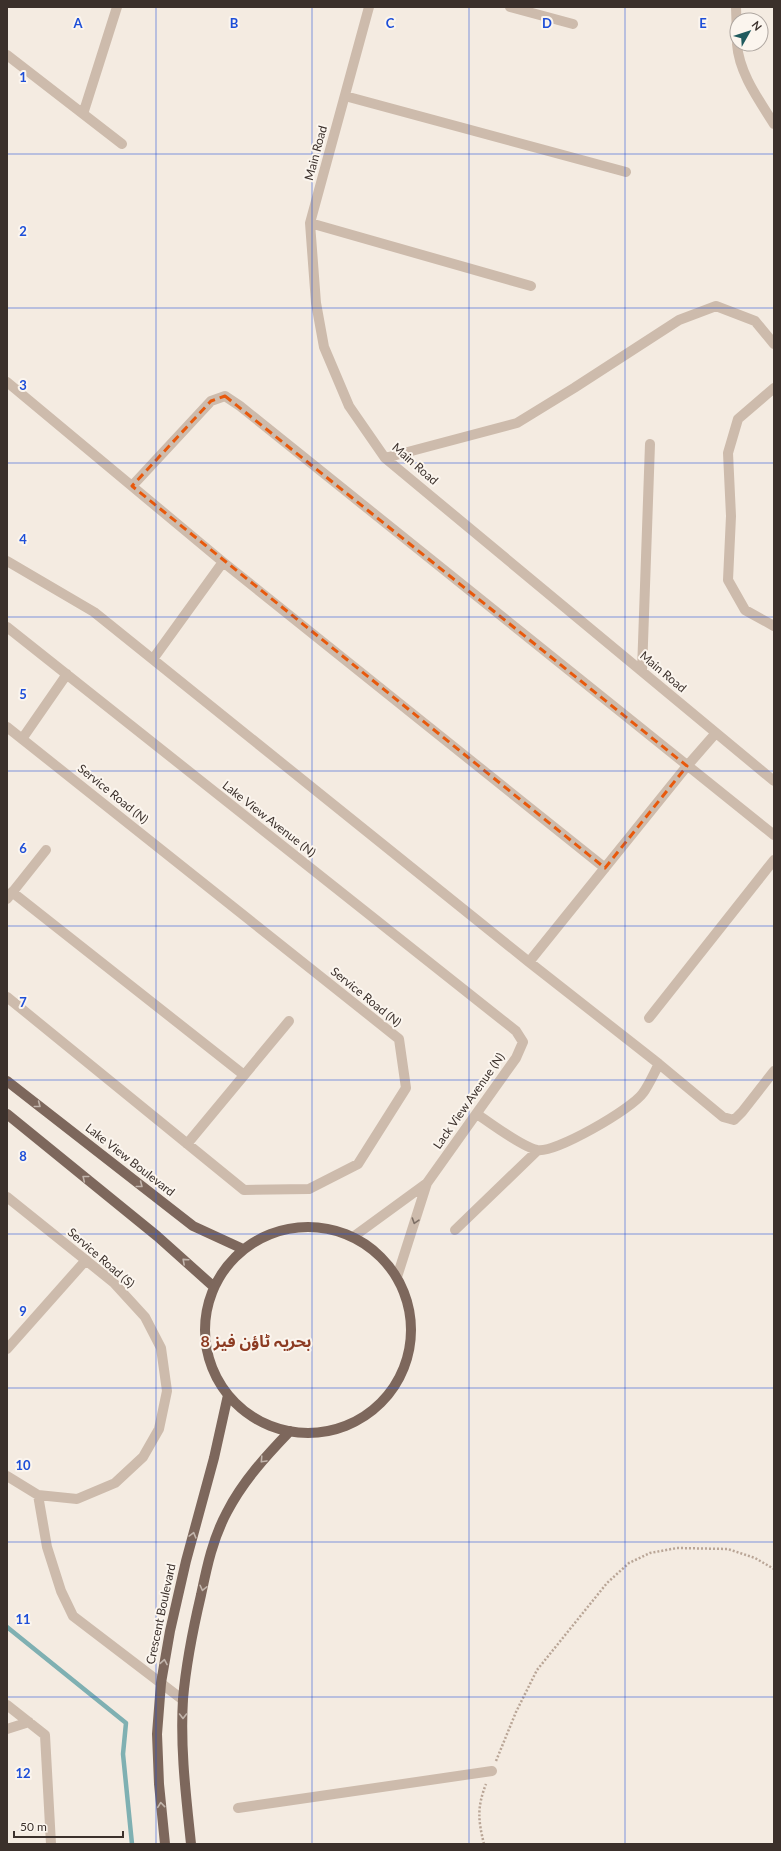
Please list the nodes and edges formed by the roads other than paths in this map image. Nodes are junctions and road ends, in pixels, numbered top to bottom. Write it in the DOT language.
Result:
graph roads {
  1 [pos="117,7"];
  2 [pos="369,7"];
  3 [pos="510,7"];
  4 [pos="573,24"];
  5 [pos="738,52"];
  6 [pos="7,55"];
  7 [pos="345,96"];
  8 [pos="83,114"];
  9 [pos="774,124"];
  10 [pos="122,144"];
  11 [pos="626,172"];
  12 [pos="310,223"];
  13 [pos="530,286"];
  14 [pos="774,344"];
  15 [pos="7,382"];
  16 [pos="774,388"];
  17 [pos="650,444"];
  18 [pos="385,458"];
  19 [pos="132,486"];
  20 [pos="7,561"];
  21 [pos="223,562"];
  22 [pos="774,626"];
  23 [pos="7,627"];
  24 [pos="153,658"];
  25 [pos="642,671"];
  26 [pos="67,674"];
  27 [pos="7,727"];
  28 [pos="715,734"];
  29 [pos="22,739"];
  30 [pos="687,766"];
  31 [pos="774,781"];
  32 [pos="774,835"];
  33 [pos="46,850"];
  34 [pos="774,860"];
  35 [pos="605,868"];
  36 [pos="10,895"];
  37 [pos="529,962"];
  38 [pos="7,997"];
  39 [pos="649,1018"];
  40 [pos="289,1021"];
  41 [pos="516,1031"];
  42 [pos="659,1064"];
  43 [pos="774,1071"];
  44 [pos="244,1075"];
  45 [pos="7,1081"];
  46 [pos="7,1114"];
  47 [pos="476,1114"];
  48 [pos="187,1144"];
  49 [pos="537,1151"];
  50 [pos="427,1183"];
  51 [pos="7,1197"];
  52 [pos="455,1230"];
  53 [pos="353,1237"];
  54 [pos="243,1249"];
  55 [pos="86,1260"];
  56 [pos="396,1277"];
  57 [pos="214,1287"];
  58 [pos="7,1348"];
  59 [pos="228,1395"];
  60 [pos="290,1431"];
  61 [pos="7,1476"];
  62 [pos="38,1495"];
  63 [pos="161,1683"];
  64 [pos="183,1700"];
  65 [pos="7,1705"];
  66 [pos="29,1722"];
  67 [pos="7,1729"];
  68 [pos="492,1771"];
  69 [pos="238,1808"];
  70 [pos="51,1844"];
  71 [pos="166,1844"];
  72 [pos="192,1844"];
  1 -- 8 [label="street"];
  2 -- 7 [label="street, Main Road"];
  3 -- 4 [label="street"];
  5 -- 9 [label="street"];
  6 -- 8 [label="street"];
  7 -- 11 [label="street"];
  7 -- 12 [label="street, Main Road"];
  8 -- 10 [label="street"];
  12 -- 13 [label="street"];
  12 -- 18 [label="street, Main Road"];
  14 -- 18 [label="street"];
  15 -- 19 [label="street"];
  16 -- 22 [label="street"];
  17 -- 25 [label="street"];
  18 -- 25 [label="street, Main Road"];
  19 -- 21 [label="street"];
  19 -- 30 [label="street"];
  20 -- 24 [label="street"];
  21 -- 24 [label="street"];
  21 -- 35 [label="street"];
  23 -- 26 [label="street, Lake View Avenue (N)"];
  24 -- 37 [label="street"];
  25 -- 28 [label="street, Main Road"];
  26 -- 29 [label="street"];
  26 -- 41 [label="street, Lake View Avenue (N)"];
  27 -- 29 [label="street, Service Road (N)"];
  28 -- 30 [label="street"];
  28 -- 31 [label="street, Main Road"];
  29 -- 48 [label="street, Service Road (N)"];
  30 -- 32 [label="street"];
  30 -- 35 [label="street"];
  33 -- 36 [label="street"];
  34 -- 39 [label="street"];
  35 -- 37 [label="street"];
  36 -- 44 [label="street"];
  37 -- 42 [label="street"];
  38 -- 48 [label="street, Service Road (N)"];
  40 -- 44 [label="street"];
  41 -- 47 [label="street, Lack View Avenue (N)"];
  42 -- 43 [label="street"];
  42 -- 49 [label="street"];
  44 -- 48 [label="street"];
  45 -- 54 [label="main road, Lake View Boulevard, one-way"];
  57 -- 46 [label="main road, one-way"];
  47 -- 49 [label="street"];
  47 -- 50 [label="street, Lack View Avenue (N)"];
  49 -- 52 [label="street"];
  50 -- 53 [label="street, Lack View Avenue (N)"];
  50 -- 56 [label="street, Lack View Avenue (N), one-way"];
  51 -- 55 [label="street, Service Road (S)"];
  53 -- 54 [label="main road"];
  53 -- 56 [label="main road"];
  54 -- 57 [label="main road"];
  55 -- 58 [label="street"];
  55 -- 62 [label="street, Service Road (S)"];
  56 -- 60 [label="main road"];
  57 -- 59 [label="main road"];
  59 -- 60 [label="main road"];
  63 -- 59 [label="main road, Crescent Boulevard, one-way"];
  60 -- 64 [label="main road, one-way"];
  61 -- 62 [label="street, Service Road (S)"];
  62 -- 63 [label="street"];
  63 -- 64 [label="street"];
  71 -- 63 [label="main road, Crescent Boulevard, one-way"];
  64 -- 72 [label="main road, one-way"];
  65 -- 66 [label="street"];
  66 -- 67 [label="street"];
  66 -- 70 [label="street"];
  68 -- 69 [label="street"];
}
